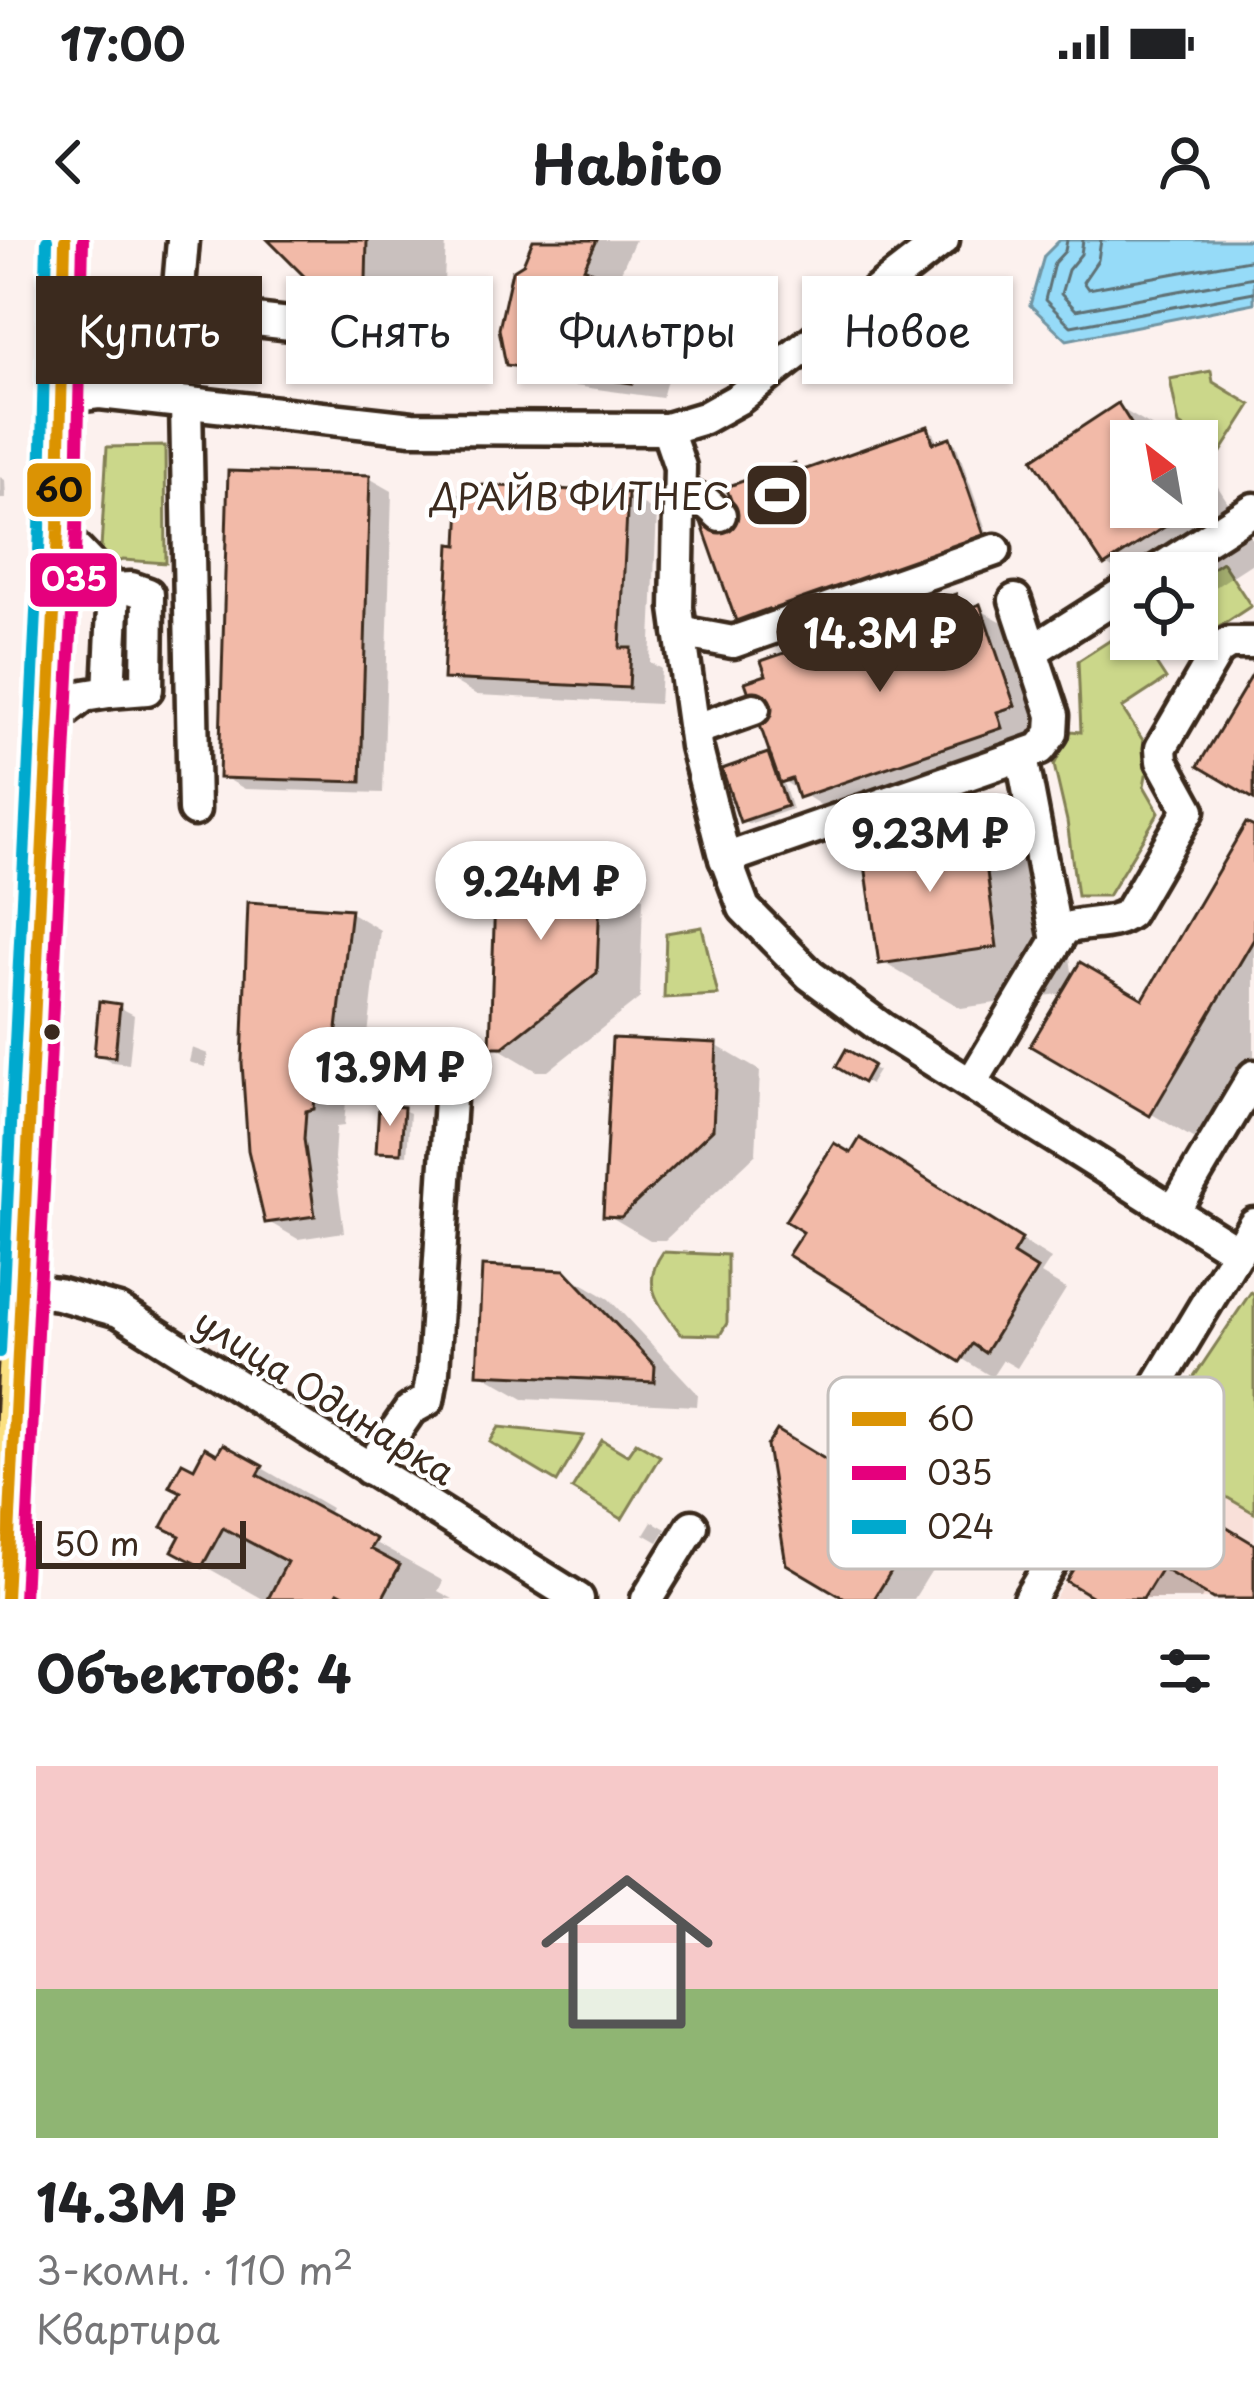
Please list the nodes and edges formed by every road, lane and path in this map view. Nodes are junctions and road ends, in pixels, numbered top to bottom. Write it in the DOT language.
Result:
graph roads {
  1 [pos="65,240"];
  2 [pos="182,240"];
  3 [pos="943,240"];
  4 [pos="286,324"];
  5 [pos="62,398"];
  6 [pos="186,403"];
  7 [pos="667,429"];
  8 [pos="682,494"];
  9 [pos="1254,509"];
  10 [pos="720,515"];
  11 [pos="58,531"];
  12 [pos="994,550"];
  13 [pos="1187,552"];
  14 [pos="1015,601"];
  15 [pos="1110,601"];
  16 [pos="680,632"];
  17 [pos="1254,643"];
  18 [pos="1032,651"];
  19 [pos="752,702"];
  20 [pos="693,722"];
  21 [pos="47,724"];
  22 [pos="1022,757"];
  23 [pos="194,810"];
  24 [pos="725,859"];
  25 [pos="1057,940"];
  26 [pos="1254,1076"];
  27 [pos="451,1083"];
  28 [pos="970,1084"];
  29 [pos="1174,1211"];
  30 [pos="12,1215"];
  31 [pos="1254,1224"];
  32 [pos="1238,1252"];
  33 [pos="20,1289"];
  34 [pos="1163,1377"];
  35 [pos="369,1469"];
  36 [pos="692,1526"];
  37 [pos="1047,1569"];
  38 [pos="6,1599"];
  39 [pos="578,1599"];
  40 [pos="647,1599"];
  41 [pos="1029,1599"];
  1 -- 5 [label="main road"];
  2 -- 4 [label="street"];
  3 -- 7 [label="street"];
  5 -- 6 [label="street"];
  5 -- 11 [label="main road"];
  6 -- 7 [label="street"];
  6 -- 23 [label="street"];
  7 -- 8 [label="street"];
  8 -- 10 [label="street"];
  8 -- 16 [label="street"];
  9 -- 13 [label="street"];
  11 -- 21 [label="main road"];
  11 -- 21 [label="street"];
  12 -- 16 [label="street"];
  14 -- 18 [label="street"];
  15 -- 18 [label="street"];
  16 -- 20 [label="street"];
  17 -- 25 [label="street"];
  18 -- 22 [label="street"];
  19 -- 20 [label="street"];
  20 -- 24 [label="street"];
  21 -- 30 [label="main road"];
  22 -- 24 [label="street"];
  22 -- 25 [label="street"];
  24 -- 28 [label="street"];
  25 -- 28 [label="street"];
  26 -- 29 [label="street"];
  27 -- 35 [label="street"];
  28 -- 29 [label="street"];
  29 -- 32 [label="street"];
  30 -- 33 [label="main road"];
  31 -- 32 [label="street"];
  32 -- 34 [label="street"];
  33 -- 35 [label="street, улица Одинарка"];
  33 -- 38 [label="main road"];
  35 -- 39 [label="street, улица Одинарка"];
  36 -- 40 [label="street"];
  37 -- 41 [label="street"];
}
